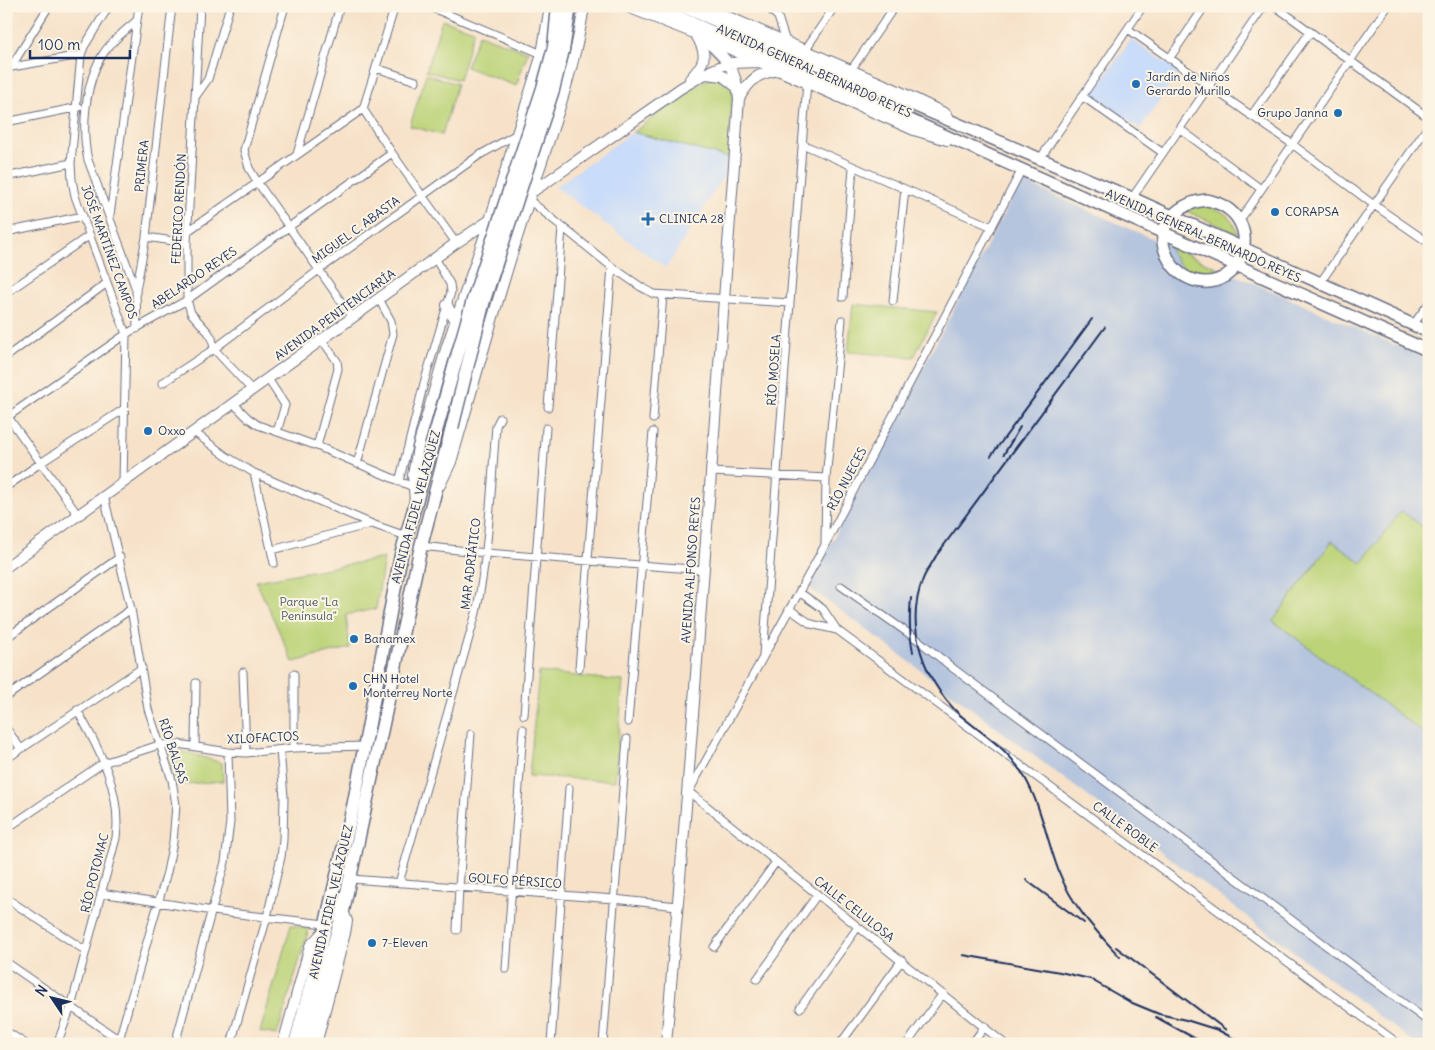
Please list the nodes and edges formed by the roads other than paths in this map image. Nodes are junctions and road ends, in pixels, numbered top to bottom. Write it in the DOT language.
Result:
graph roads {
  1 [pos="49,6"];
  2 [pos="109,6"];
  3 [pos="140,6"];
  4 [pos="172,6"];
  5 [pos="200,6"];
  6 [pos="230,6"];
  7 [pos="285,6"];
  8 [pos="340,6"];
  9 [pos="395,6"];
  10 [pos="428,6"];
  11 [pos="550,6"];
  12 [pos="558,6"];
  13 [pos="570,6"];
  14 [pos="584,6"];
  15 [pos="625,6"];
  16 [pos="654,6"];
  17 [pos="681,6"];
  18 [pos="835,6"];
  19 [pos="895,6"];
  20 [pos="1144,6"];
  21 [pos="1205,6"];
  22 [pos="1264,6"];
  23 [pos="1274,6"];
  24 [pos="1388,6"];
  25 [pos="712,7"];
  26 [pos="770,7"];
  27 [pos="136,21"];
  28 [pos="1128,30"];
  29 [pos="545,32"];
  30 [pos="1310,32"];
  31 [pos="697,34"];
  32 [pos="786,42"];
  33 [pos="576,46"];
  34 [pos="805,50"];
  35 [pos="542,54"];
  36 [pos="81,55"];
  37 [pos="1169,59"];
  38 [pos="1350,60"];
  39 [pos="760,62"];
  40 [pos="729,63"];
  41 [pos="9,67"];
  42 [pos="376,68"];
  43 [pos="779,70"];
  44 [pos="850,70"];
  45 [pos="705,74"];
  46 [pos="416,81"];
  47 [pos="807,82"];
  48 [pos="1210,86"];
  49 [pos="681,88"];
  50 [pos="739,93"];
  51 [pos="196,96"];
  52 [pos="1082,96"];
  53 [pos="76,107"];
  54 [pos="86,108"];
  55 [pos="363,109"];
  56 [pos="1252,116"];
  57 [pos="1429,118"];
  58 [pos="6,122"];
  59 [pos="1429,125"];
  60 [pos="1180,129"];
  61 [pos="973,130"];
  62 [pos="515,135"];
  63 [pos="802,144"];
  64 [pos="1292,144"];
  65 [pos="966,145"];
  66 [pos="392,153"];
  67 [pos="1163,153"];
  68 [pos="296,155"];
  69 [pos="1040,159"];
  70 [pos="71,163"];
  71 [pos="853,167"];
  72 [pos="1021,171"];
  73 [pos="6,177"];
  74 [pos="503,177"];
  75 [pos="536,180"];
  76 [pos="258,183"];
  77 [pos="905,189"];
  78 [pos="1261,189"];
  79 [pos="423,196"];
  80 [pos="531,196"];
  81 [pos="1132,198"];
  82 [pos="1374,205"];
  83 [pos="83,216"];
  84 [pos="110,216"];
  85 [pos="1172,216"];
  86 [pos="490,220"];
  87 [pos="1240,220"];
  88 [pos="289,225"];
  89 [pos="992,227"];
  90 [pos="562,228"];
  91 [pos="188,231"];
  92 [pos="6,232"];
  93 [pos="1163,234"];
  94 [pos="90,235"];
  95 [pos="146,237"];
  96 [pos="482,240"];
  97 [pos="517,241"];
  98 [pos="187,243"];
  99 [pos="456,243"];
  100 [pos="1429,243"];
  101 [pos="1244,248"];
  102 [pos="435,258"];
  103 [pos="1236,266"];
  104 [pos="612,267"];
  105 [pos="319,270"];
  106 [pos="107,283"];
  107 [pos="1320,283"];
  108 [pos="136,290"];
  109 [pos="6,294"];
  110 [pos="663,295"];
  111 [pos="843,297"];
  112 [pos="379,299"];
  113 [pos="724,299"];
  114 [pos="187,300"];
  115 [pos="894,301"];
  116 [pos="790,303"];
  117 [pos="1429,303"];
  118 [pos="447,305"];
  119 [pos="352,317"];
  120 [pos="842,320"];
  121 [pos="455,322"];
  122 [pos="1413,325"];
  123 [pos="137,328"];
  124 [pos="1429,332"];
  125 [pos="126,334"];
  126 [pos="322,340"];
  127 [pos="214,349"];
  128 [pos="1429,351"];
  129 [pos="6,357"];
  130 [pos="268,379"];
  131 [pos="162,383"];
  132 [pos="252,390"];
  133 [pos="232,404"];
  134 [pos="548,407"];
  135 [pos="124,408"];
  136 [pos="7,416"];
  137 [pos="500,418"];
  138 [pos="653,419"];
  139 [pos="546,428"];
  140 [pos="194,432"];
  141 [pos="277,432"];
  142 [pos="653,432"];
  143 [pos="317,446"];
  144 [pos="42,462"];
  145 [pos="357,464"];
  146 [pos="711,472"];
  147 [pos="254,473"];
  148 [pos="777,475"];
  149 [pos="826,478"];
  150 [pos="400,482"];
  151 [pos="123,483"];
  152 [pos="6,486"];
  153 [pos="413,487"];
  154 [pos="104,496"];
  155 [pos="434,496"];
  156 [pos="415,502"];
  157 [pos="78,515"];
  158 [pos="372,524"];
  159 [pos="406,536"];
  160 [pos="825,545"];
  161 [pos="421,546"];
  162 [pos="272,550"];
  163 [pos="486,553"];
  164 [pos="120,557"];
  165 [pos="536,557"];
  166 [pos="588,561"];
  167 [pos="274,563"];
  168 [pos="641,565"];
  169 [pos="6,567"];
  170 [pos="704,570"];
  171 [pos="841,586"];
  172 [pos="798,592"];
  173 [pos="131,609"];
  174 [pos="789,609"];
  175 [pos="837,630"];
  176 [pos="6,638"];
  177 [pos="763,659"];
  178 [pos="142,668"];
  179 [pos="579,668"];
  180 [pos="243,672"];
  181 [pos="294,674"];
  182 [pos="196,683"];
  183 [pos="6,697"];
  184 [pos="77,710"];
  185 [pos="524,716"];
  186 [pos="628,722"];
  187 [pos="6,728"];
  188 [pos="523,729"];
  189 [pos="471,734"];
  190 [pos="627,740"];
  191 [pos="159,745"];
  192 [pos="365,746"];
  193 [pos="195,747"];
  194 [pos="294,748"];
  195 [pos="21,749"];
  196 [pos="280,750"];
  197 [pos="228,752"];
  198 [pos="246,753"];
  199 [pos="6,759"];
  200 [pos="103,763"];
  201 [pos="569,788"];
  202 [pos="688,794"];
  203 [pos="6,829"];
  204 [pos="776,862"];
  205 [pos="351,879"];
  206 [pos="399,883"];
  207 [pos="459,887"];
  208 [pos="510,892"];
  209 [pos="101,893"];
  210 [pos="817,895"];
  211 [pos="562,896"];
  212 [pos="6,898"];
  213 [pos="614,899"];
  214 [pos="158,903"];
  215 [pos="677,906"];
  216 [pos="213,911"];
  217 [pos="344,912"];
  218 [pos="267,917"];
  219 [pos="858,927"];
  220 [pos="324,928"];
  221 [pos="457,930"];
  222 [pos="714,947"];
  223 [pos="86,951"];
  224 [pos="902,960"];
  225 [pos="6,962"];
  226 [pos="506,970"];
  227 [pos="756,979"];
  228 [pos="318,983"];
  229 [pos="943,993"];
  230 [pos="71,1007"];
  231 [pos="800,1008"];
  232 [pos="1429,1022"];
  233 [pos="985,1026"];
  234 [pos="6,1033"];
  235 [pos="122,1042"];
  236 [pos="23,1044"];
  237 [pos="56,1044"];
  238 [pos="175,1044"];
  239 [pos="231,1044"];
  240 [pos="283,1044"];
  241 [pos="295,1044"];
  242 [pos="306,1044"];
  243 [pos="316,1044"];
  244 [pos="551,1044"];
  245 [pos="604,1044"];
  246 [pos="666,1044"];
  247 [pos="840,1044"];
  248 [pos="907,1044"];
  249 [pos="972,1044"];
  250 [pos="1005,1044"];
  251 [pos="1399,1044"];
  1 -- 41 [label="street"];
  2 -- 36 [label="street, JOSÉ MARTÍNEZ CAMPOS"];
  3 -- 27 [label="street"];
  4 -- 95 [label="street, PRIMERA"];
  5 -- 51 [label="street, FEDERICO RENDÓN"];
  6 -- 51 [label="street"];
  7 -- 76 [label="street"];
  8 -- 68 [label="street"];
  9 -- 42 [label="street"];
  10 -- 35 [label="street"];
  11 -- 29 [label="street"];
  12 -- 156 [label="highway, AVENIDA FIDEL VELÁZQUEZ, bridge"];
  13 -- 155 [label="highway, AVENIDA FIDEL VELÁZQUEZ, bridge"];
  14 -- 33 [label="street"];
  15 -- 31 [label="street, AVENIDA GENERAL BERNARDO REYES"];
  16 -- 65 [label="main road, AVENIDA GENERAL BERNARDO REYES"];
  17 -- 61 [label="main road, AVENIDA GENERAL BERNARDO REYES"];
  18 -- 34 [label="street"];
  19 -- 44 [label="street"];
  20 -- 28 [label="street"];
  21 -- 37 [label="street"];
  22 -- 48 [label="street"];
  23 -- 30 [label="street"];
  24 -- 38 [label="street"];
  25 -- 32 [label="street, AVENIDA GENERAL BERNARDO REYES"];
  26 -- 32 [label="street"];
  27 -- 54 [label="street"];
  27 -- 84 [label="street"];
  28 -- 37 [label="street"];
  28 -- 52 [label="street"];
  29 -- 33 [label="street"];
  29 -- 35 [label="street"];
  30 -- 38 [label="street"];
  30 -- 56 [label="street"];
  31 -- 39 [label="street, AVENIDA GENERAL BERNARDO REYES"];
  31 -- 40 [label="street, AVENIDA ALFONSO REYES"];
  31 -- 49 [label="street, AVENIDA PENITENCIARÍA"];
  32 -- 34 [label="street, AVENIDA GENERAL BERNARDO REYES"];
  33 -- 75 [label="street"];
  34 -- 44 [label="street, AVENIDA GENERAL BERNARDO REYES"];
  35 -- 62 [label="street"];
  36 -- 41 [label="street"];
  36 -- 53 [label="street, JOSÉ MARTÍNEZ CAMPOS"];
  37 -- 48 [label="street"];
  38 -- 57 [label="street"];
  38 -- 64 [label="street"];
  39 -- 40 [label="street, AVENIDA PENITENCIARÍA"];
  39 -- 43 [label="street, AVENIDA GENERAL BERNARDO REYES"];
  40 -- 45 [label="street, AVENIDA PENITENCIARÍA"];
  40 -- 50 [label="street, AVENIDA ALFONSO REYES"];
  42 -- 46 [label="street"];
  42 -- 55 [label="street"];
  43 -- 47 [label="street, AVENIDA GENERAL BERNARDO REYES"];
  43 -- 50 [label="street"];
  44 -- 61 [label="street, AVENIDA GENERAL BERNARDO REYES"];
  45 -- 49 [label="street, AVENIDA PENITENCIARÍA"];
  45 -- 50 [label="street"];
  47 -- 63 [label="street, RÍO MOSELA"];
  47 -- 65 [label="street, AVENIDA GENERAL BERNARDO REYES"];
  48 -- 56 [label="street"];
  48 -- 60 [label="street"];
  49 -- 80 [label="street, AVENIDA PENITENCIARÍA"];
  50 -- 113 [label="street, AVENIDA ALFONSO REYES"];
  51 -- 91 [label="street, FEDERICO RENDÓN"];
  52 -- 67 [label="street"];
  52 -- 69 [label="street"];
  53 -- 54 [label="street"];
  53 -- 58 [label="street"];
  53 -- 70 [label="street, JOSÉ MARTÍNEZ CAMPOS"];
  54 -- 84 [label="street"];
  55 -- 66 [label="street"];
  55 -- 68 [label="street"];
  56 -- 64 [label="street"];
  59 -- 82 [label="street"];
  60 -- 67 [label="street"];
  60 -- 78 [label="street"];
  61 -- 69 [label="main road, AVENIDA GENERAL BERNARDO REYES"];
  62 -- 74 [label="street"];
  62 -- 79 [label="street, MIGUEL C. ABASTA"];
  63 -- 71 [label="street"];
  63 -- 116 [label="street, RÍO MOSELA"];
  64 -- 78 [label="street"];
  64 -- 82 [label="street"];
  65 -- 72 [label="main road, AVENIDA GENERAL BERNARDO REYES"];
  66 -- 79 [label="street"];
  66 -- 88 [label="street, ABELARDO REYES"];
  67 -- 81 [label="street"];
  68 -- 76 [label="street"];
  69 -- 81 [label="main road, AVENIDA GENERAL BERNARDO REYES"];
  70 -- 73 [label="street"];
  70 -- 83 [label="street, JOSÉ MARTÍNEZ CAMPOS"];
  71 -- 77 [label="street"];
  71 -- 111 [label="street"];
  72 -- 89 [label="street, RÍO NUECES"];
  72 -- 93 [label="main road, AVENIDA GENERAL BERNARDO REYES"];
  74 -- 75 [label="street"];
  74 -- 86 [label="street"];
  75 -- 80 [label="street"];
  76 -- 88 [label="street"];
  76 -- 91 [label="street"];
  77 -- 89 [label="street"];
  77 -- 115 [label="street"];
  78 -- 87 [label="street"];
  79 -- 99 [label="street"];
  79 -- 105 [label="street, MIGUEL C. ABASTA"];
  80 -- 86 [label="street, AVENIDA PENITENCIARÍA"];
  80 -- 90 [label="street"];
  80 -- 97 [label="street"];
  81 -- 85 [label="main road, AVENIDA GENERAL BERNARDO REYES"];
  82 -- 100 [label="street"];
  82 -- 107 [label="street"];
  83 -- 92 [label="street"];
  83 -- 94 [label="street, JOSÉ MARTÍNEZ CAMPOS"];
  84 -- 108 [label="street"];
  85 -- 87 [label="main road"];
  85 -- 93 [label="main road"];
  85 -- 101 [label="main road, AVENIDA GENERAL BERNARDO REYES"];
  86 -- 96 [label="street"];
  86 -- 99 [label="street, AVENIDA PENITENCIARÍA"];
  87 -- 101 [label="main road"];
  88 -- 105 [label="street"];
  88 -- 114 [label="street, ABELARDO REYES"];
  89 -- 160 [label="street, RÍO NUECES"];
  90 -- 104 [label="street"];
  90 -- 134 [label="street"];
  91 -- 98 [label="street, FEDERICO RENDÓN"];
  93 -- 103 [label="main road, AVENIDA GENERAL BERNARDO REYES"];
  93 -- 103 [label="main road"];
  94 -- 106 [label="street, JOSÉ MARTÍNEZ CAMPOS"];
  94 -- 109 [label="street"];
  95 -- 98 [label="street"];
  95 -- 108 [label="street, PRIMERA"];
  96 -- 97 [label="street"];
  96 -- 121 [label="street"];
  97 -- 155 [label="street"];
  98 -- 114 [label="street, FEDERICO RENDÓN"];
  99 -- 102 [label="street, AVENIDA PENITENCIARÍA"];
  101 -- 103 [label="main road"];
  101 -- 107 [label="main road, AVENIDA GENERAL BERNARDO REYES"];
  102 -- 112 [label="street, AVENIDA PENITENCIARÍA"];
  102 -- 118 [label="street"];
  103 -- 128 [label="main road, AVENIDA GENERAL BERNARDO REYES"];
  104 -- 110 [label="street"];
  104 -- 166 [label="street"];
  105 -- 119 [label="street"];
  105 -- 127 [label="street, MIGUEL C. ABASTA"];
  106 -- 125 [label="street, JOSÉ MARTÍNEZ CAMPOS"];
  106 -- 129 [label="street"];
  107 -- 122 [label="main road, AVENIDA GENERAL BERNARDO REYES"];
  108 -- 123 [label="street, PRIMERA"];
  110 -- 113 [label="street"];
  110 -- 138 [label="street"];
  112 -- 119 [label="street, AVENIDA PENITENCIARÍA"];
  112 -- 145 [label="street"];
  113 -- 116 [label="street"];
  113 -- 146 [label="street, AVENIDA ALFONSO REYES"];
  114 -- 123 [label="street, ABELARDO REYES"];
  114 -- 127 [label="street, FEDERICO RENDÓN"];
  116 -- 148 [label="street, RÍO MOSELA"];
  117 -- 122 [label="street"];
  118 -- 121 [label="street"];
  118 -- 150 [label="street"];
  119 -- 126 [label="street, AVENIDA PENITENCIARÍA"];
  120 -- 149 [label="street"];
  121 -- 153 [label="street"];
  122 -- 124 [label="main road, AVENIDA GENERAL BERNARDO REYES"];
  123 -- 125 [label="street, ABELARDO REYES"];
  125 -- 135 [label="street, JOSÉ MARTÍNEZ CAMPOS"];
  125 -- 136 [label="street, ABELARDO REYES"];
  126 -- 130 [label="street, AVENIDA PENITENCIARÍA"];
  126 -- 143 [label="street"];
  127 -- 131 [label="street, MIGUEL C. ABASTA"];
  127 -- 132 [label="street, FEDERICO RENDÓN"];
  130 -- 132 [label="street, AVENIDA PENITENCIARÍA"];
  130 -- 141 [label="street"];
  132 -- 133 [label="street, AVENIDA PENITENCIARÍA"];
  133 -- 140 [label="street, AVENIDA PENITENCIARÍA"];
  133 -- 141 [label="street"];
  135 -- 144 [label="street"];
  135 -- 151 [label="street, JOSÉ MARTÍNEZ CAMPOS"];
  136 -- 144 [label="street"];
  137 -- 163 [label="street, MAR ADRIÁTICO"];
  139 -- 165 [label="street"];
  140 -- 147 [label="street"];
  140 -- 151 [label="street, AVENIDA PENITENCIARÍA"];
  141 -- 143 [label="street"];
  142 -- 168 [label="street"];
  143 -- 145 [label="street"];
  144 -- 152 [label="street"];
  144 -- 157 [label="street"];
  145 -- 150 [label="street"];
  146 -- 148 [label="street"];
  146 -- 170 [label="street, AVENIDA ALFONSO REYES"];
  147 -- 158 [label="street"];
  147 -- 162 [label="street"];
  148 -- 149 [label="street"];
  148 -- 177 [label="street, RÍO MOSELA"];
  149 -- 160 [label="street"];
  150 -- 153 [label="street"];
  151 -- 154 [label="street, AVENIDA PENITENCIARÍA"];
  153 -- 156 [label="street"];
  154 -- 157 [label="street, AVENIDA PENITENCIARÍA"];
  154 -- 164 [label="street, RÍO BALSAS"];
  155 -- 161 [label="highway, AVENIDA FIDEL VELÁZQUEZ"];
  156 -- 159 [label="highway, AVENIDA FIDEL VELÁZQUEZ"];
  157 -- 169 [label="street, AVENIDA PENITENCIARÍA"];
  158 -- 159 [label="street"];
  158 -- 162 [label="street"];
  159 -- 192 [label="highway, AVENIDA FIDEL VELÁZQUEZ"];
  160 -- 172 [label="street, RÍO NUECES"];
  161 -- 163 [label="street"];
  161 -- 205 [label="highway, AVENIDA FIDEL VELÁZQUEZ"];
  162 -- 167 [label="street"];
  163 -- 165 [label="street"];
  163 -- 206 [label="street, MAR ADRIÁTICO"];
  164 -- 173 [label="street, RÍO BALSAS"];
  164 -- 176 [label="street"];
  165 -- 166 [label="street"];
  165 -- 185 [label="street"];
  166 -- 168 [label="street"];
  166 -- 179 [label="street"];
  168 -- 170 [label="street"];
  168 -- 186 [label="street"];
  170 -- 202 [label="street, AVENIDA ALFONSO REYES"];
  171 -- 232 [label="street"];
  172 -- 174 [label="street, RÍO NUECES"];
  172 -- 175 [label="street, CALLE ROBLE"];
  173 -- 178 [label="street, RÍO BALSAS"];
  173 -- 183 [label="street"];
  174 -- 175 [label="street, CALLE ROBLE"];
  174 -- 177 [label="street, RÍO NUECES"];
  175 -- 251 [label="street, CALLE ROBLE"];
  177 -- 202 [label="street, RÍO NUECES"];
  178 -- 184 [label="street"];
  178 -- 191 [label="street, RÍO BALSAS"];
  180 -- 198 [label="street"];
  181 -- 194 [label="street"];
  182 -- 193 [label="street"];
  184 -- 195 [label="street"];
  184 -- 200 [label="street, RÍO POTOMAC"];
  187 -- 195 [label="street"];
  188 -- 208 [label="street"];
  189 -- 207 [label="street"];
  190 -- 213 [label="street"];
  191 -- 193 [label="street, XILOFACTOS"];
  191 -- 200 [label="street, XILOFACTOS"];
  191 -- 214 [label="street, RÍO BALSAS"];
  192 -- 194 [label="street, XILOFACTOS"];
  192 -- 220 [label="highway, AVENIDA FIDEL VELÁZQUEZ"];
  193 -- 197 [label="street, XILOFACTOS"];
  194 -- 196 [label="street, XILOFACTOS"];
  195 -- 199 [label="street"];
  196 -- 198 [label="street, XILOFACTOS"];
  196 -- 218 [label="street"];
  197 -- 198 [label="street, XILOFACTOS"];
  197 -- 216 [label="street"];
  200 -- 203 [label="street, XILOFACTOS"];
  200 -- 209 [label="street, RÍO POTOMAC"];
  201 -- 211 [label="street"];
  202 -- 204 [label="street, CALLE CELULOSA"];
  202 -- 215 [label="street, AVENIDA ALFONSO REYES"];
  204 -- 210 [label="street, CALLE CELULOSA"];
  204 -- 222 [label="street"];
  205 -- 206 [label="street, GOLFO PÉRSICO"];
  205 -- 217 [label="highway, AVENIDA FIDEL VELÁZQUEZ"];
  206 -- 207 [label="street, GOLFO PÉRSICO"];
  207 -- 208 [label="street, GOLFO PÉRSICO"];
  207 -- 221 [label="street"];
  208 -- 211 [label="street, GOLFO PÉRSICO"];
  208 -- 226 [label="street"];
  209 -- 214 [label="street"];
  209 -- 223 [label="street, RÍO POTOMAC"];
  210 -- 219 [label="street, CALLE CELULOSA"];
  210 -- 227 [label="street"];
  211 -- 213 [label="street, GOLFO PÉRSICO"];
  211 -- 244 [label="street"];
  212 -- 223 [label="street"];
  213 -- 215 [label="street, GOLFO PÉRSICO"];
  213 -- 245 [label="street"];
  214 -- 216 [label="street"];
  214 -- 235 [label="street, RÍO BALSAS"];
  215 -- 246 [label="street, AVENIDA ALFONSO REYES"];
  216 -- 218 [label="street"];
  216 -- 238 [label="street"];
  217 -- 228 [label="highway, AVENIDA FIDEL VELÁZQUEZ"];
  217 -- 243 [label="street"];
  218 -- 220 [label="street"];
  218 -- 239 [label="street"];
  219 -- 224 [label="street, CALLE CELULOSA"];
  219 -- 231 [label="street"];
  220 -- 228 [label="highway, AVENIDA FIDEL VELÁZQUEZ"];
  220 -- 240 [label="street"];
  223 -- 230 [label="street, RÍO POTOMAC"];
  224 -- 229 [label="street, CALLE CELULOSA"];
  224 -- 247 [label="street"];
  225 -- 230 [label="street"];
  228 -- 241 [label="highway, AVENIDA FIDEL VELÁZQUEZ"];
  228 -- 242 [label="highway, AVENIDA FIDEL VELÁZQUEZ"];
  229 -- 233 [label="street, CALLE CELULOSA"];
  229 -- 248 [label="street"];
  230 -- 235 [label="street"];
  230 -- 237 [label="street, RÍO POTOMAC"];
  233 -- 249 [label="street"];
  233 -- 250 [label="street, CALLE CELULOSA"];
  234 -- 236 [label="street"];
}
